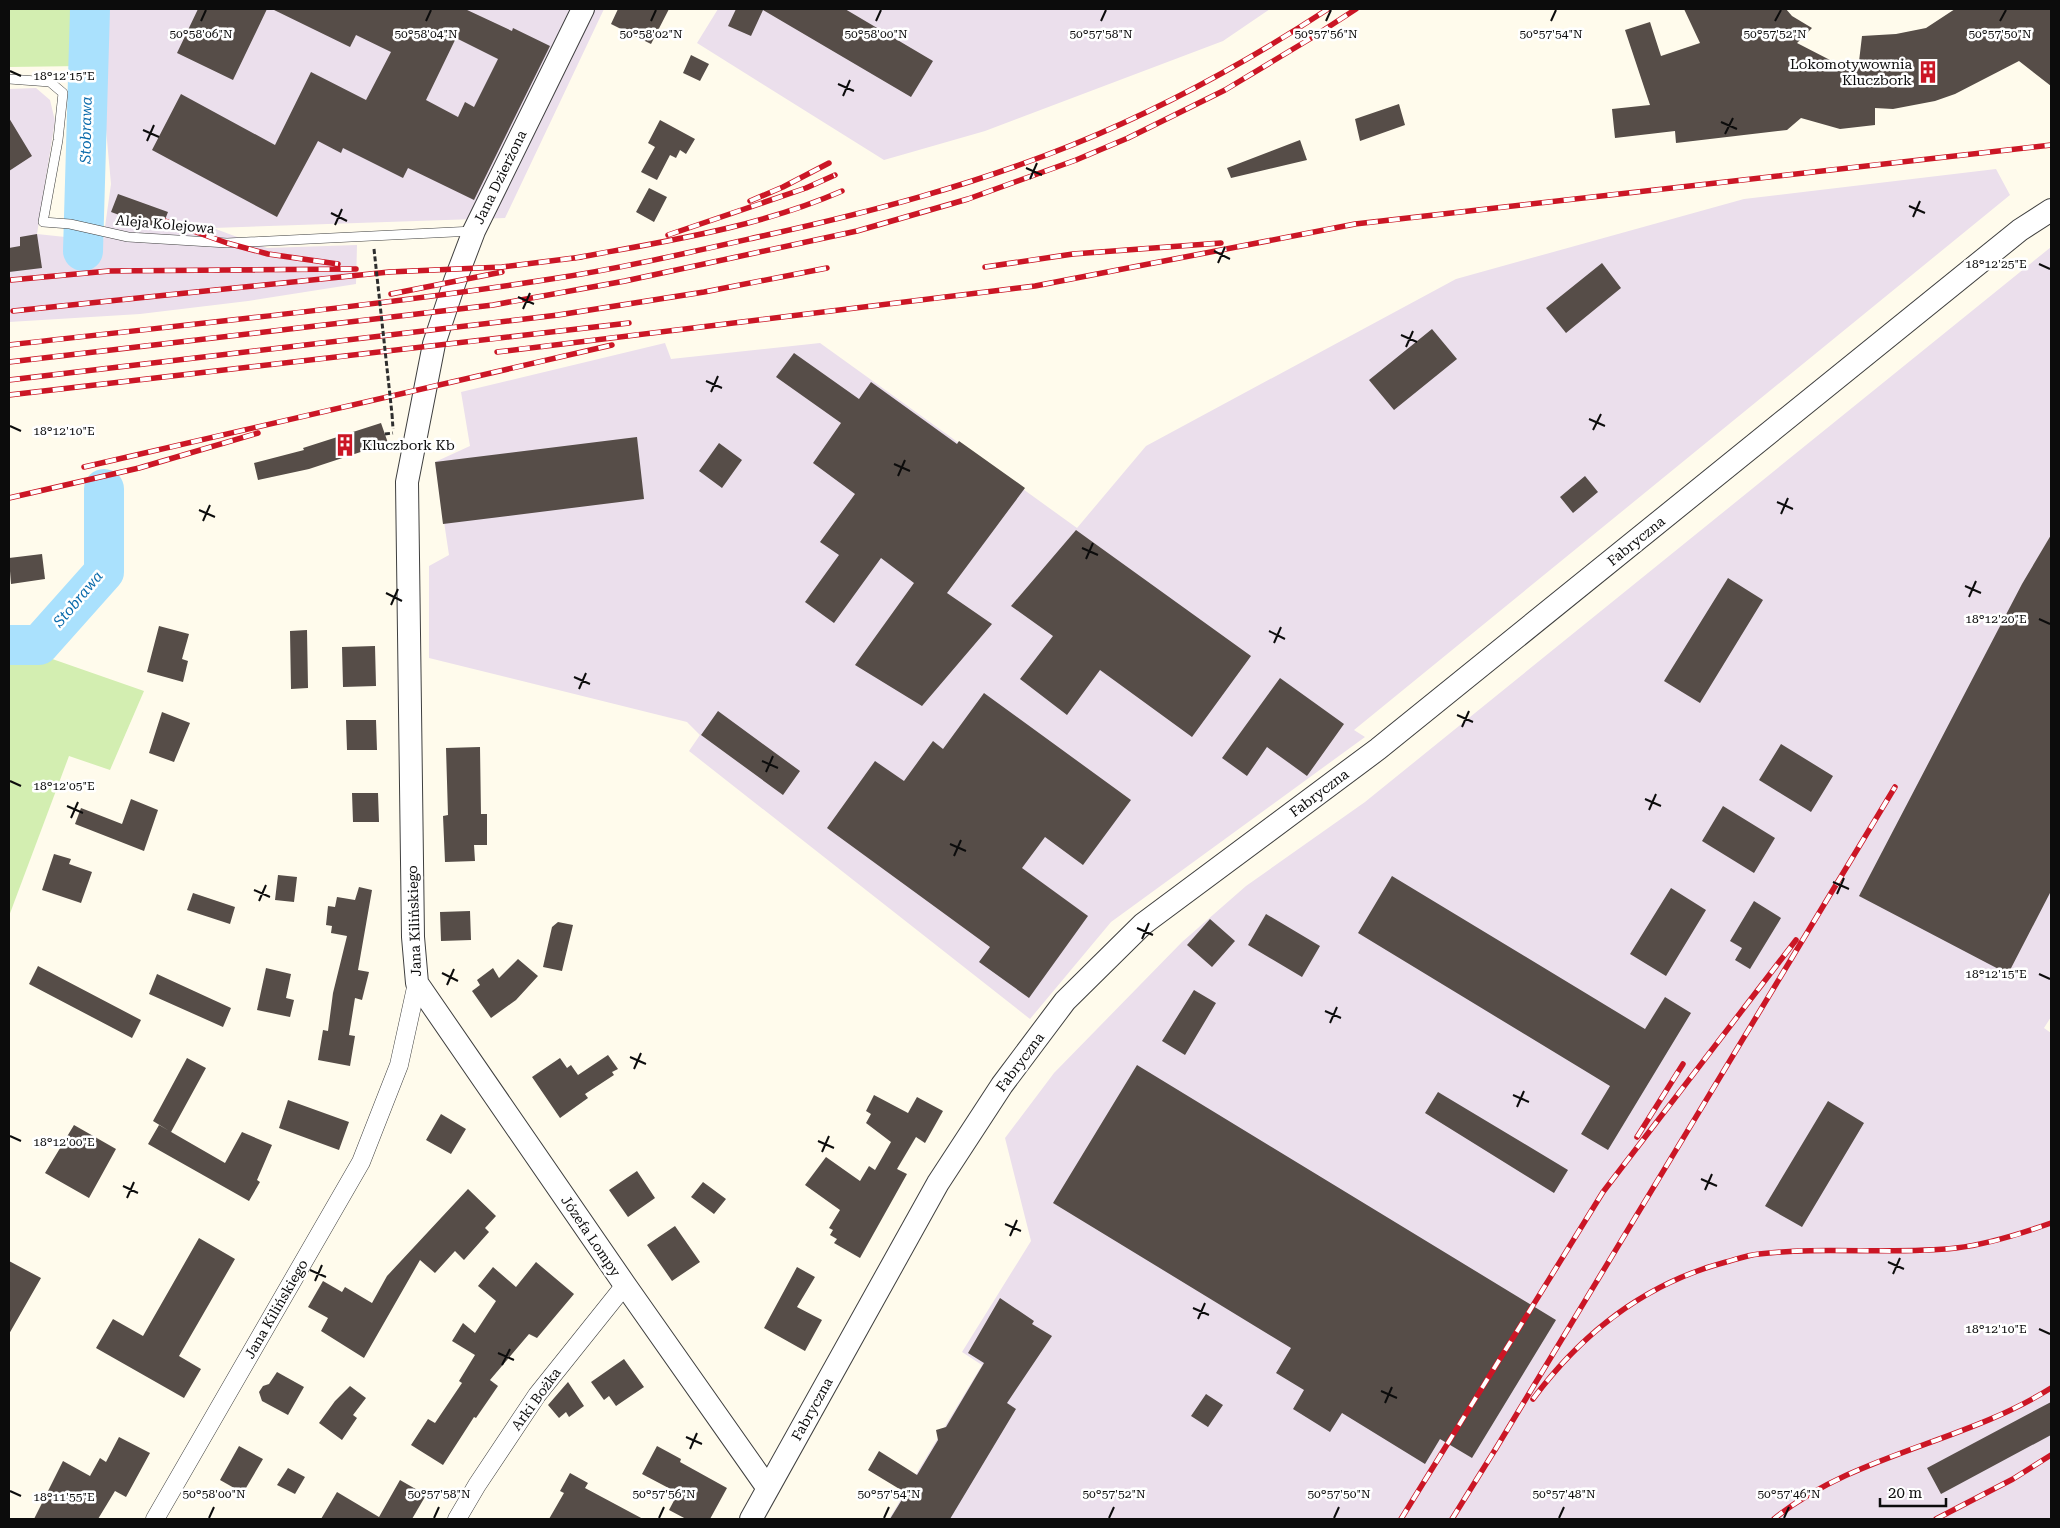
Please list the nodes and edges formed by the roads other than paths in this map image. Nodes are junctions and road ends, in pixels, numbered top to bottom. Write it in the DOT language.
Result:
graph roads {
  1 [pos="583,9"];
  2 [pos="9,79"];
  3 [pos="2051,210"];
  4 [pos="474,231"];
  5 [pos="433,352"];
  6 [pos="417,983"];
  7 [pos="625,1285"];
  8 [pos="767,1487"];
  9 [pos="155,1519"];
  10 [pos="457,1519"];
  11 [pos="751,1519"];
  1 -- 4 [label="street, Jana Dzierżona"];
  2 -- 4 [label="lane, Aleja Kolejowa"];
  3 -- 8 [label="street, Fabryczna"];
  4 -- 5 [label="street, Jana Dzierżona"];
  5 -- 6 [label="street, Jana Kilińskiego"];
  6 -- 7 [label="street, Józefa Lompy"];
  6 -- 9 [label="street, Jana Kilińskiego"];
  7 -- 8 [label="street, Józefa Lompy"];
  7 -- 10 [label="street, Arki Bożka"];
  8 -- 11 [label="street, Fabryczna"];
}
